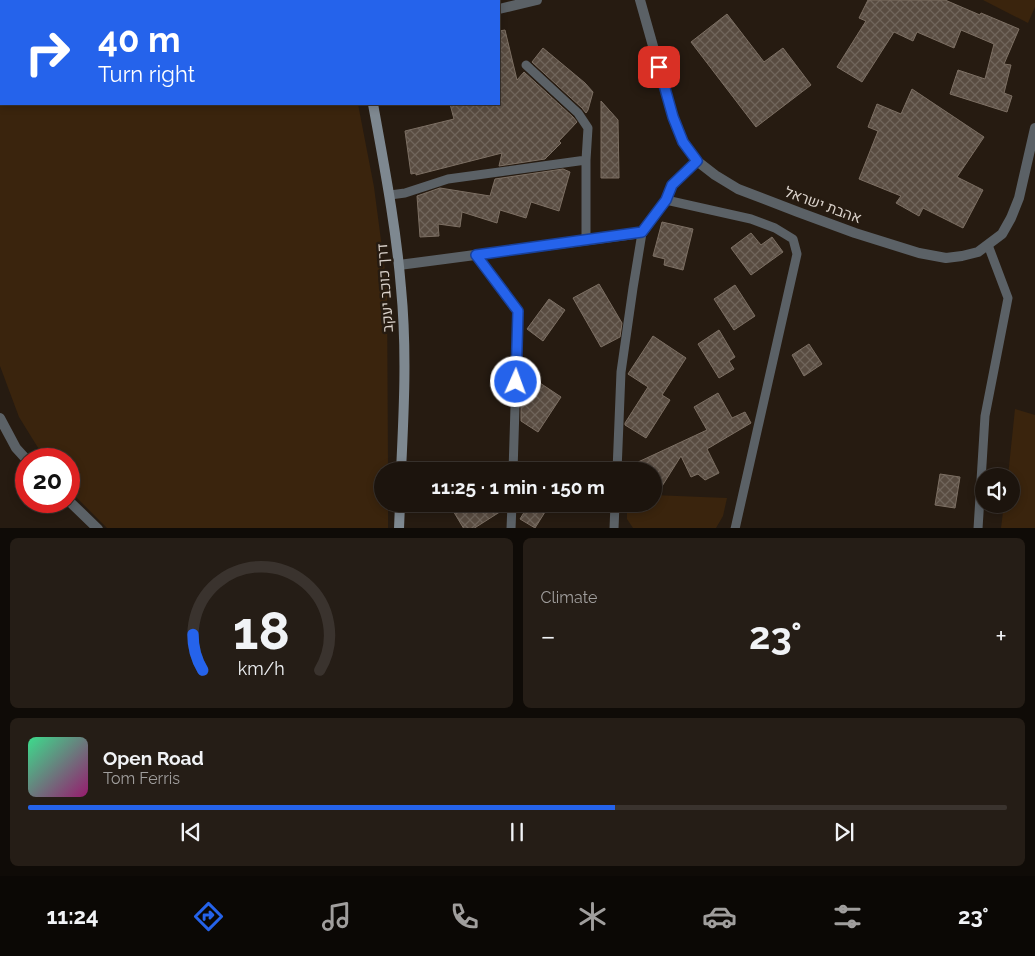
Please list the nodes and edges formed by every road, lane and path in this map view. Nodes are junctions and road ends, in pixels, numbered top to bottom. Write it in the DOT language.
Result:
graph roads {
  1 [pos="537,0"];
  2 [pos="640,0"];
  3 [pos="500,9"];
  4 [pos="526,65"];
  5 [pos="373,105"];
  6 [pos="1035,131"];
  7 [pos="586,160"];
  8 [pos="697,161"];
  9 [pos="390,195"];
  10 [pos="666,200"];
  11 [pos="642,232"];
  12 [pos="586,240"];
  13 [pos="988,245"];
  14 [pos="476,255"];
  15 [pos="399,265"];
  16 [pos="0,418"];
  17 [pos="16,448"];
  18 [pos="401,462"];
  19 [pos="513,462"];
  20 [pos="617,462"];
  21 [pos="80,511"];
  22 [pos="400,512"];
  23 [pos="512,512"];
  24 [pos="615,512"];
  25 [pos="98,528"];
  26 [pos="399,528"];
  27 [pos="512,528"];
  28 [pos="614,528"];
  29 [pos="735,528"];
  30 [pos="978,528"];
  1 -- 3 [label="street"];
  2 -- 8 [label="street, אהבת ישראל"];
  4 -- 7 [label="lane"];
  5 -- 9 [label="street, דרך כוכב יעקב"];
  6 -- 13 [label="street, אהבת ישראל"];
  7 -- 9 [label="lane"];
  7 -- 12 [label="lane"];
  8 -- 10 [label="street"];
  8 -- 13 [label="street, אהבת ישראל"];
  9 -- 15 [label="street, דרך כוכב יעקב"];
  10 -- 11 [label="street"];
  10 -- 29 [label="lane"];
  11 -- 12 [label="street"];
  11 -- 20 [label="lane"];
  12 -- 14 [label="street"];
  13 -- 30 [label="lane"];
  14 -- 15 [label="street"];
  14 -- 19 [label="lane"];
  15 -- 18 [label="street, דרך כוכב יעקב"];
  16 -- 17 [label="street"];
  21 -- 25 [label="street"];
  22 -- 26 [label="street"];
  23 -- 27 [label="lane"];
  24 -- 28 [label="lane"];
}
